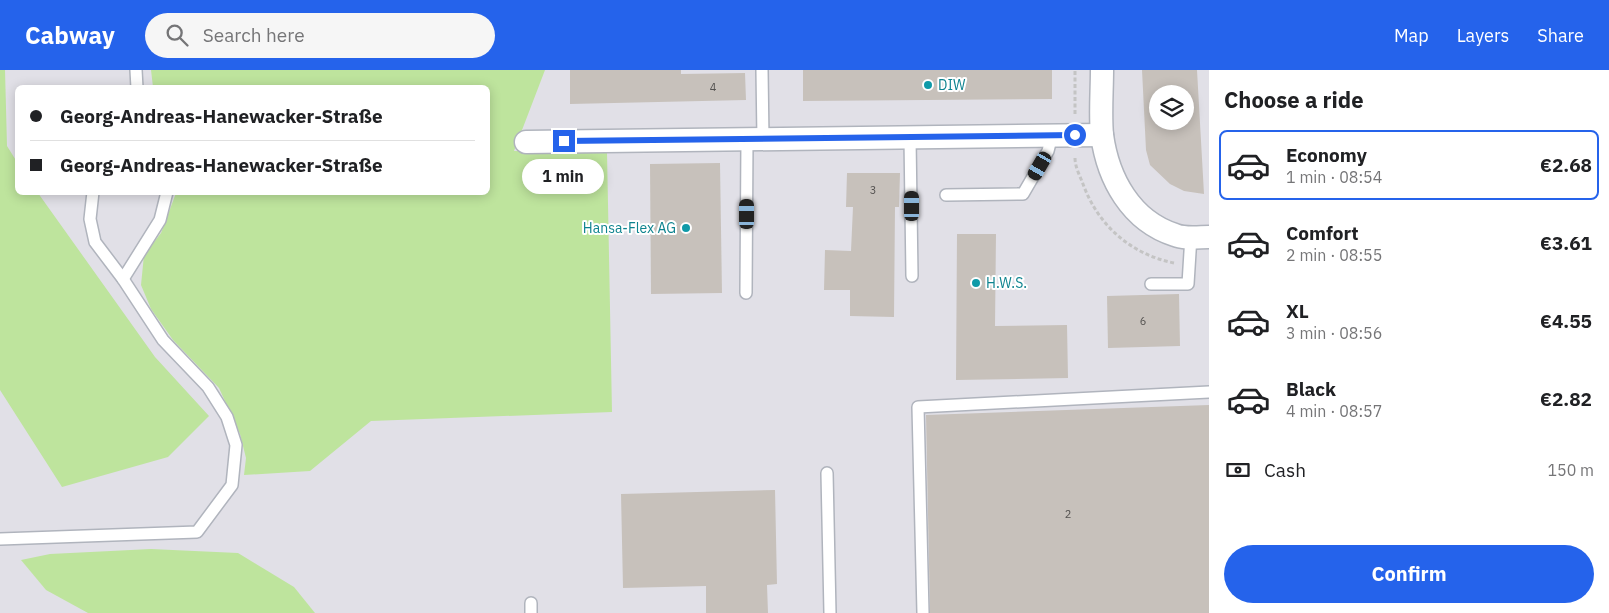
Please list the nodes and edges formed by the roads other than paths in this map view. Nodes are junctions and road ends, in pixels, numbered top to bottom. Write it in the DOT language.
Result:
graph roads {
  1 [pos="136,70"];
  2 [pos="762,70"];
  3 [pos="1102,70"];
  4 [pos="137,85"];
  5 [pos="1052,135"];
  6 [pos="1102,135"];
  7 [pos="910,138"];
  8 [pos="755,140"];
  9 [pos="526,142"];
  10 [pos="93,195"];
  11 [pos="166,195"];
  12 [pos="946,195"];
  13 [pos="1200,237"];
  14 [pos="912,276"];
  15 [pos="123,279"];
  16 [pos="1151,284"];
  17 [pos="746,293"];
  18 [pos="1209,392"];
  19 [pos="827,473"];
  20 [pos="0,539"];
  21 [pos="830,613"];
  22 [pos="923,613"];
  1 -- 4 [label="lane"];
  2 -- 8 [label="lane"];
  3 -- 6 [label="street"];
  5 -- 6 [label="street"];
  5 -- 7 [label="street"];
  5 -- 12 [label="lane"];
  6 -- 13 [label="street"];
  7 -- 8 [label="street"];
  7 -- 14 [label="lane"];
  8 -- 9 [label="street"];
  8 -- 17 [label="lane"];
  10 -- 15 [label="lane"];
  11 -- 15 [label="lane"];
  13 -- 16 [label="lane"];
  15 -- 20 [label="lane"];
  18 -- 22 [label="lane"];
  19 -- 21 [label="lane"];
}
